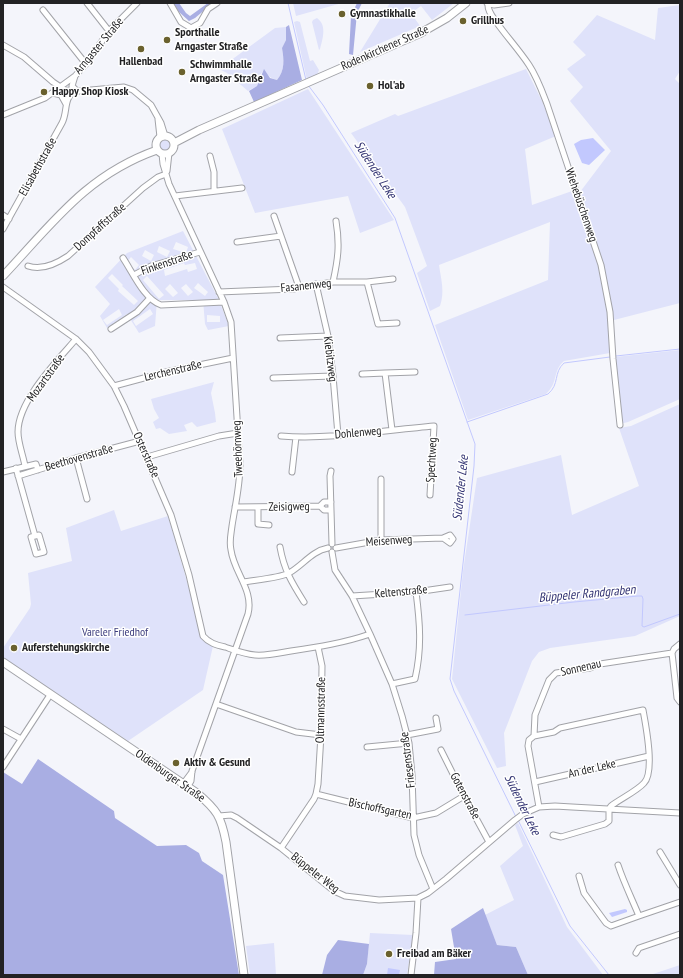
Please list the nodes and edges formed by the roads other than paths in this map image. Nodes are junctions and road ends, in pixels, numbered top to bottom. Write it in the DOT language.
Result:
graph roads {
  1 [pos="87,3"];
  2 [pos="137,3"];
  3 [pos="170,3"];
  4 [pos="217,3"];
  5 [pos="466,3"];
  6 [pos="488,3"];
  7 [pos="509,3"];
  8 [pos="43,10"];
  9 [pos="109,31"];
  10 [pos="3,45"];
  11 [pos="86,64"];
  12 [pos="75,76"];
  13 [pos="60,87"];
  14 [pos="77,91"];
  15 [pos="53,93"];
  16 [pos="65,101"];
  17 [pos="3,115"];
  18 [pos="168,138"];
  19 [pos="161,150"];
  20 [pos="210,156"];
  21 [pos="166,174"];
  22 [pos="242,188"];
  23 [pos="214,191"];
  24 [pos="175,196"];
  25 [pos="3,215"];
  26 [pos="274,216"];
  27 [pos="9,219"];
  28 [pos="336,221"];
  29 [pos="3,229"];
  30 [pos="281,236"];
  31 [pos="237,242"];
  32 [pos="200,252"];
  33 [pos="123,258"];
  34 [pos="28,266"];
  35 [pos="134,275"];
  36 [pos="3,276"];
  37 [pos="393,279"];
  38 [pos="333,282"];
  39 [pos="367,282"];
  40 [pos="316,284"];
  41 [pos="3,287"];
  42 [pos="299,288"];
  43 [pos="219,292"];
  44 [pos="150,298"];
  45 [pos="224,302"];
  46 [pos="397,323"];
  47 [pos="111,329"];
  48 [pos="328,336"];
  49 [pos="280,338"];
  50 [pos="76,339"];
  51 [pos="233,358"];
  52 [pos="415,372"];
  53 [pos="385,373"];
  54 [pos="362,374"];
  55 [pos="333,376"];
  56 [pos="273,378"];
  57 [pos="114,386"];
  58 [pos="434,426"];
  59 [pos="620,426"];
  60 [pos="392,430"];
  61 [pos="238,433"];
  62 [pos="281,436"];
  63 [pos="338,436"];
  64 [pos="296,437"];
  65 [pos="140,441"];
  66 [pos="147,457"];
  67 [pos="76,458"];
  68 [pos="25,466"];
  69 [pos="16,468"];
  70 [pos="38,470"];
  71 [pos="331,471"];
  72 [pos="3,472"];
  73 [pos="292,472"];
  74 [pos="18,476"];
  75 [pos="381,479"];
  76 [pos="430,494"];
  77 [pos="88,499"];
  78 [pos="331,502"];
  79 [pos="320,506"];
  80 [pos="258,507"];
  81 [pos="235,508"];
  82 [pos="331,510"];
  83 [pos="269,524"];
  84 [pos="35,536"];
  85 [pos="443,538"];
  86 [pos="381,540"];
  87 [pos="280,547"];
  88 [pos="332,548"];
  89 [pos="287,574"];
  90 [pos="243,582"];
  91 [pos="450,587"];
  92 [pos="416,592"];
  93 [pos="352,596"];
  94 [pos="304,602"];
  95 [pos="370,634"];
  96 [pos="680,644"];
  97 [pos="318,647"];
  98 [pos="235,651"];
  99 [pos="672,653"];
  100 [pos="3,662"];
  101 [pos="392,684"];
  102 [pos="50,695"];
  103 [pos="680,702"];
  104 [pos="216,704"];
  105 [pos="436,718"];
  106 [pos="3,729"];
  107 [pos="321,735"];
  108 [pos="407,735"];
  109 [pos="534,736"];
  110 [pos="21,739"];
  111 [pos="408,743"];
  112 [pos="367,747"];
  113 [pos="441,750"];
  114 [pos="649,756"];
  115 [pos="3,766"];
  116 [pos="536,782"];
  117 [pos="185,785"];
  118 [pos="316,794"];
  119 [pos="464,796"];
  120 [pos="539,808"];
  121 [pos="609,809"];
  122 [pos="680,814"];
  123 [pos="219,816"];
  124 [pos="413,818"];
  125 [pos="552,835"];
  126 [pos="489,842"];
  127 [pos="281,848"];
  128 [pos="660,852"];
  129 [pos="618,865"];
  130 [pos="579,876"];
  131 [pos="680,886"];
  132 [pos="433,889"];
  133 [pos="418,898"];
  134 [pos="680,902"];
  135 [pos="639,916"];
  136 [pos="680,934"];
  137 [pos="636,952"];
  138 [pos="244,975"];
  139 [pos="411,975"];
  1 -- 9 [label="street"];
  2 -- 9 [label="street, Arngaster Straße"];
  3 -- 4 [label="street"];
  5 -- 18 [label="main road, Rodenkirchener Straße"];
  6 -- 7 [label="street"];
  6 -- 59 [label="street, Wiehebüschenweg"];
  8 -- 11 [label="street"];
  9 -- 11 [label="street, Arngaster Straße"];
  10 -- 13 [label="street"];
  11 -- 12 [label="street, Arngaster Straße"];
  12 -- 13 [label="street, Arngaster Straße"];
  12 -- 14 [label="street"];
  13 -- 14 [label="street"];
  13 -- 15 [label="street, Arngaster Straße"];
  13 -- 16 [label="street"];
  14 -- 16 [label="street"];
  14 -- 18 [label="street"];
  15 -- 16 [label="street"];
  15 -- 17 [label="street, Arngaster Straße"];
  16 -- 27 [label="street, Elisabethstraße"];
  18 -- 19 [label="main road"];
  18 -- 19 [label="main road"];
  19 -- 21 [label="street"];
  19 -- 36 [label="main road"];
  20 -- 23 [label="street"];
  21 -- 24 [label="street, Tweehörnweg"];
  21 -- 34 [label="street, Dompfaffstraße"];
  22 -- 23 [label="street"];
  23 -- 24 [label="street"];
  24 -- 32 [label="street, Tweehörnweg"];
  25 -- 27 [label="street"];
  26 -- 30 [label="street"];
  27 -- 29 [label="street, Elisabethstraße"];
  28 -- 38 [label="street"];
  30 -- 31 [label="street"];
  30 -- 42 [label="street"];
  32 -- 35 [label="street, Finkenstraße"];
  32 -- 43 [label="street, Tweehörnweg"];
  33 -- 35 [label="street"];
  35 -- 44 [label="street"];
  37 -- 39 [label="street, Fasanenweg"];
  38 -- 39 [label="street, Fasanenweg"];
  38 -- 40 [label="street, Fasanenweg"];
  39 -- 46 [label="street"];
  40 -- 42 [label="street, Fasanenweg"];
  40 -- 48 [label="street, Kiebitzweg"];
  41 -- 50 [label="street, Osterstraße"];
  42 -- 43 [label="street, Fasanenweg"];
  43 -- 45 [label="street, Tweehörnweg"];
  44 -- 45 [label="street"];
  44 -- 47 [label="street"];
  45 -- 51 [label="street, Tweehörnweg"];
  48 -- 49 [label="street"];
  48 -- 55 [label="street, Kiebitzweg"];
  50 -- 57 [label="street, Osterstraße"];
  50 -- 68 [label="street, Mozartstraße"];
  51 -- 57 [label="street, Lerchenstraße"];
  51 -- 61 [label="street, Tweehörnweg"];
  52 -- 53 [label="street"];
  53 -- 54 [label="street"];
  53 -- 60 [label="street"];
  55 -- 56 [label="street"];
  55 -- 63 [label="street, Kiebitzweg"];
  57 -- 65 [label="street, Osterstraße"];
  58 -- 60 [label="street, Dohlenweg"];
  58 -- 76 [label="street, Spechtweg"];
  60 -- 63 [label="street, Dohlenweg"];
  61 -- 66 [label="street"];
  61 -- 81 [label="street, Tweehörnweg"];
  62 -- 64 [label="street, Dohlenweg"];
  63 -- 64 [label="street, Dohlenweg"];
  64 -- 73 [label="street"];
  65 -- 66 [label="street, Osterstraße"];
  65 -- 67 [label="street, Beethovenstraße"];
  66 -- 98 [label="street, Osterstraße"];
  67 -- 70 [label="street, Beethovenstraße"];
  67 -- 77 [label="street"];
  68 -- 69 [label="street"];
  68 -- 70 [label="street"];
  69 -- 72 [label="street"];
  69 -- 74 [label="street"];
  70 -- 74 [label="street, Beethovenstraße"];
  71 -- 78 [label="street"];
  74 -- 84 [label="street"];
  75 -- 86 [label="street"];
  78 -- 79 [label="street, Zeisigweg"];
  78 -- 82 [label="street"];
  79 -- 80 [label="street, Zeisigweg"];
  79 -- 82 [label="street, Zeisigweg"];
  80 -- 81 [label="street, Zeisigweg"];
  80 -- 83 [label="street, Zeisigweg"];
  81 -- 90 [label="street, Tweehörnweg"];
  82 -- 88 [label="street, Friesenstraße"];
  85 -- 86 [label="street, Meisenweg"];
  86 -- 88 [label="street, Meisenweg"];
  87 -- 89 [label="street"];
  88 -- 89 [label="street, Meisenweg"];
  88 -- 93 [label="street, Friesenstraße"];
  89 -- 90 [label="street, Meisenweg"];
  89 -- 94 [label="street"];
  90 -- 98 [label="street, Tweehörnweg"];
  91 -- 92 [label="street, Keltenstraße"];
  92 -- 93 [label="street, Keltenstraße"];
  92 -- 101 [label="street"];
  93 -- 95 [label="street, Friesenstraße"];
  95 -- 97 [label="street"];
  95 -- 101 [label="street, Friesenstraße"];
  96 -- 99 [label="street"];
  97 -- 98 [label="street"];
  97 -- 107 [label="street, Oltmannsstraße"];
  98 -- 104 [label="street, Tweehörnweg"];
  99 -- 103 [label="street"];
  99 -- 109 [label="street, Sonnenau"];
  100 -- 102 [label="main road, Oldenburger Straße"];
  101 -- 108 [label="street, Friesenstraße"];
  102 -- 110 [label="street"];
  102 -- 117 [label="main road, Oldenburger Straße"];
  104 -- 107 [label="street"];
  104 -- 117 [label="street, Tweehörnweg"];
  105 -- 108 [label="street"];
  106 -- 110 [label="street"];
  107 -- 118 [label="street, Oltmannsstraße"];
  108 -- 111 [label="street, Friesenstraße"];
  109 -- 114 [label="street"];
  109 -- 116 [label="street, Sonnenau"];
  110 -- 115 [label="street"];
  111 -- 112 [label="street"];
  111 -- 124 [label="street, Friesenstraße"];
  113 -- 119 [label="street, Gotenstraße"];
  114 -- 116 [label="street, An der Leke"];
  114 -- 121 [label="street"];
  116 -- 120 [label="street"];
  117 -- 123 [label="main road, Oldenburger Straße"];
  118 -- 124 [label="street, Bischoffsgarten"];
  118 -- 127 [label="street, Oltmannsstraße"];
  119 -- 124 [label="street, Bischoffsgarten"];
  119 -- 126 [label="street, Gotenstraße"];
  120 -- 121 [label="street, Büppeler Weg"];
  120 -- 126 [label="street, Büppeler Weg"];
  121 -- 122 [label="street, Büppeler Weg"];
  121 -- 125 [label="street"];
  123 -- 127 [label="street, Büppeler Weg"];
  123 -- 138 [label="main road, Oldenburger Straße"];
  124 -- 132 [label="street, Friesenstraße"];
  126 -- 132 [label="street, Büppeler Weg"];
  127 -- 133 [label="street, Büppeler Weg"];
  128 -- 131 [label="street"];
  129 -- 135 [label="street"];
  130 -- 135 [label="street"];
  132 -- 133 [label="street, Büppeler Weg"];
  133 -- 139 [label="street"];
  134 -- 135 [label="street"];
  136 -- 137 [label="street"];
}
